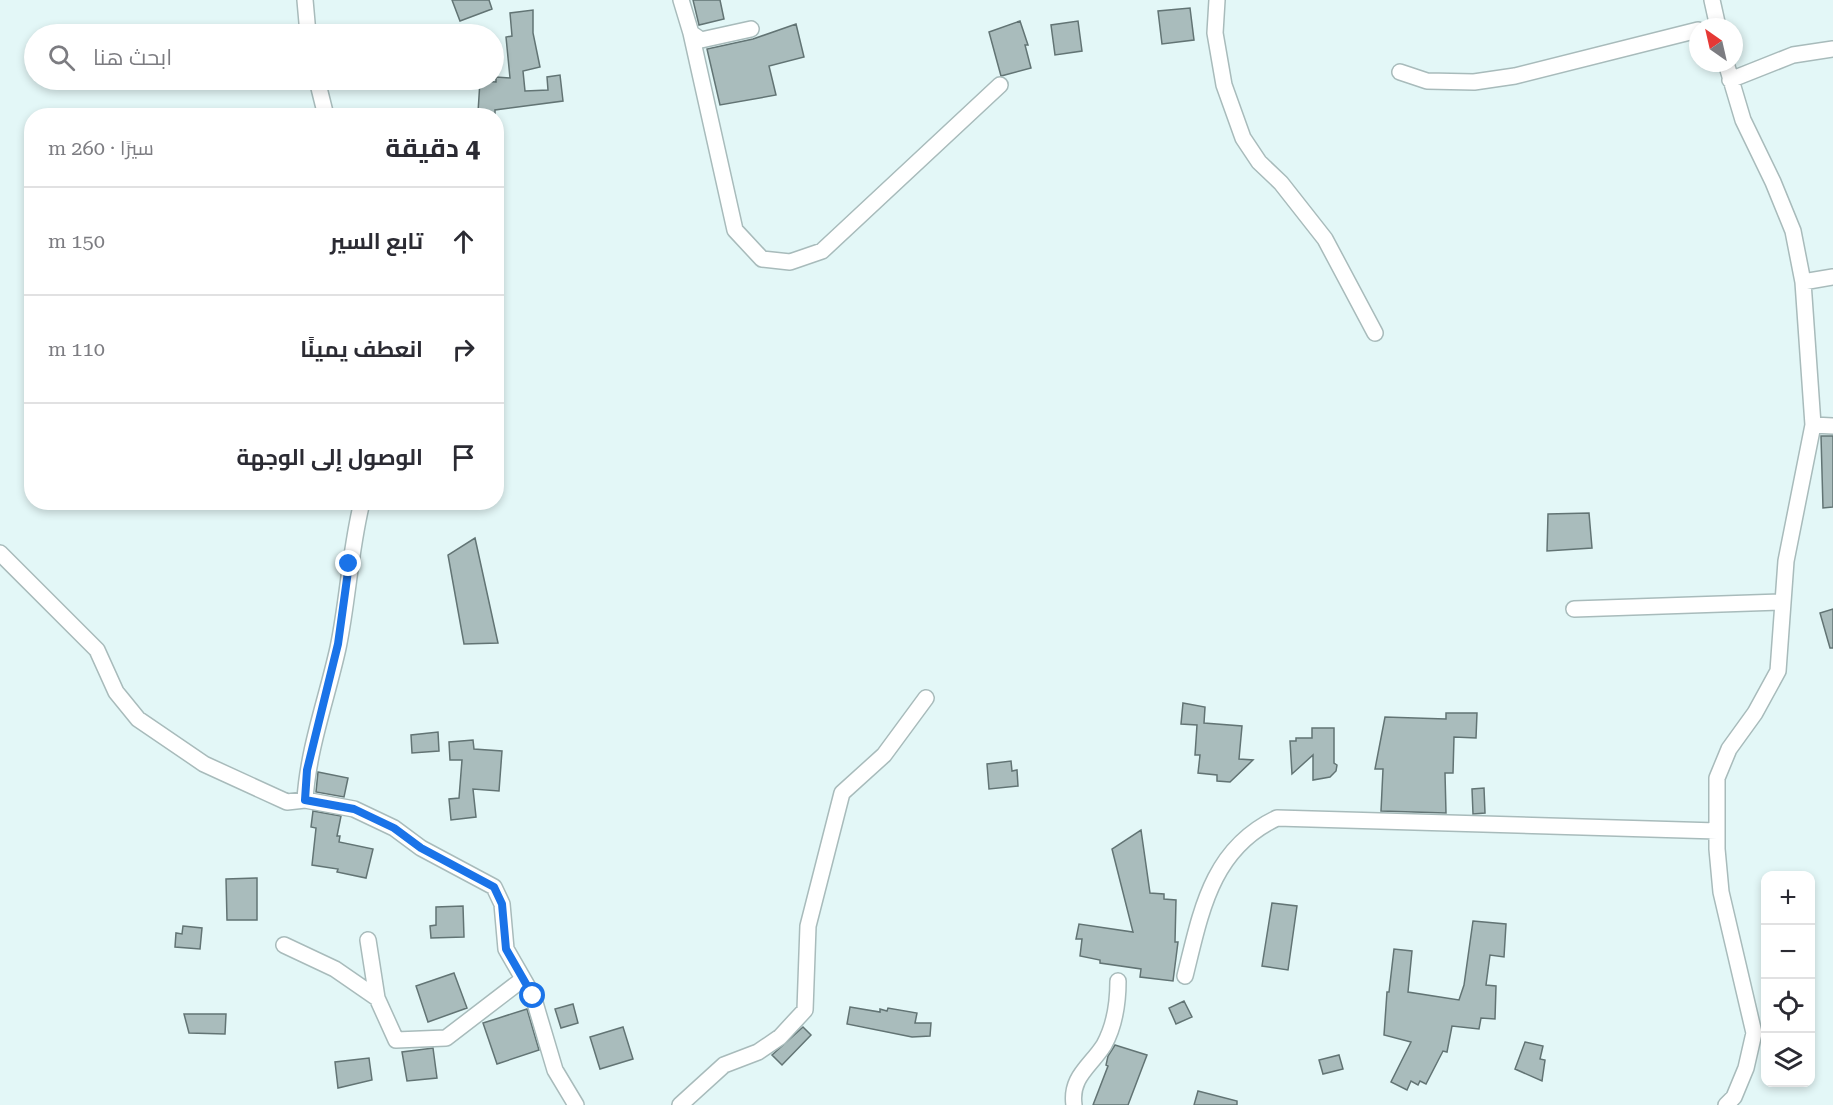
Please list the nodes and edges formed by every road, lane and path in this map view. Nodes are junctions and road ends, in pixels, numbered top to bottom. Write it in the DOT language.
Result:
graph roads {
  1 [pos="305,0"];
  2 [pos="681,0"];
  3 [pos="1217,0"];
  4 [pos="1712,0"];
  5 [pos="1714,18"];
  6 [pos="307,24"];
  7 [pos="751,29"];
  8 [pos="1689,32"];
  9 [pos="691,33"];
  10 [pos="1833,49"];
  11 [pos="1400,72"];
  12 [pos="1728,72"];
  13 [pos="1730,80"];
  14 [pos="1000,85"];
  15 [pos="319,90"];
  16 [pos="324,108"];
  17 [pos="1833,277"];
  18 [pos="1803,282"];
  19 [pos="1375,333"];
  20 [pos="1813,426"];
  21 [pos="1833,426"];
  22 [pos="360,510"];
  23 [pos="0,553"];
  24 [pos="1783,602"];
  25 [pos="1574,609"];
  26 [pos="927,698"];
  27 [pos="305,800"];
  28 [pos="1717,831"];
  29 [pos="368,940"];
  30 [pos="284,945"];
  31 [pos="1185,976"];
  32 [pos="523,979"];
  33 [pos="1118,981"];
  34 [pos="377,998"];
  35 [pos="576,1105"];
  36 [pos="680,1105"];
  37 [pos="1074,1105"];
  38 [pos="1726,1105"];
  1 -- 6 [label="street"];
  2 -- 9 [label="street"];
  3 -- 19 [label="street"];
  4 -- 5 [label="street"];
  7 -- 9 [label="street"];
  8 -- 11 [label="street"];
  9 -- 14 [label="street"];
  10 -- 13 [label="street"];
  12 -- 13 [label="street"];
  13 -- 18 [label="street"];
  15 -- 16 [label="street"];
  17 -- 18 [label="street"];
  18 -- 20 [label="street"];
  20 -- 21 [label="street"];
  20 -- 24 [label="street"];
  22 -- 27 [label="street"];
  23 -- 27 [label="street"];
  24 -- 25 [label="street"];
  24 -- 28 [label="street"];
  26 -- 36 [label="street"];
  27 -- 32 [label="street"];
  28 -- 31 [label="street"];
  28 -- 38 [label="street"];
  29 -- 34 [label="street"];
  30 -- 34 [label="street"];
  32 -- 34 [label="street"];
  32 -- 35 [label="street"];
  33 -- 37 [label="street"];
}
